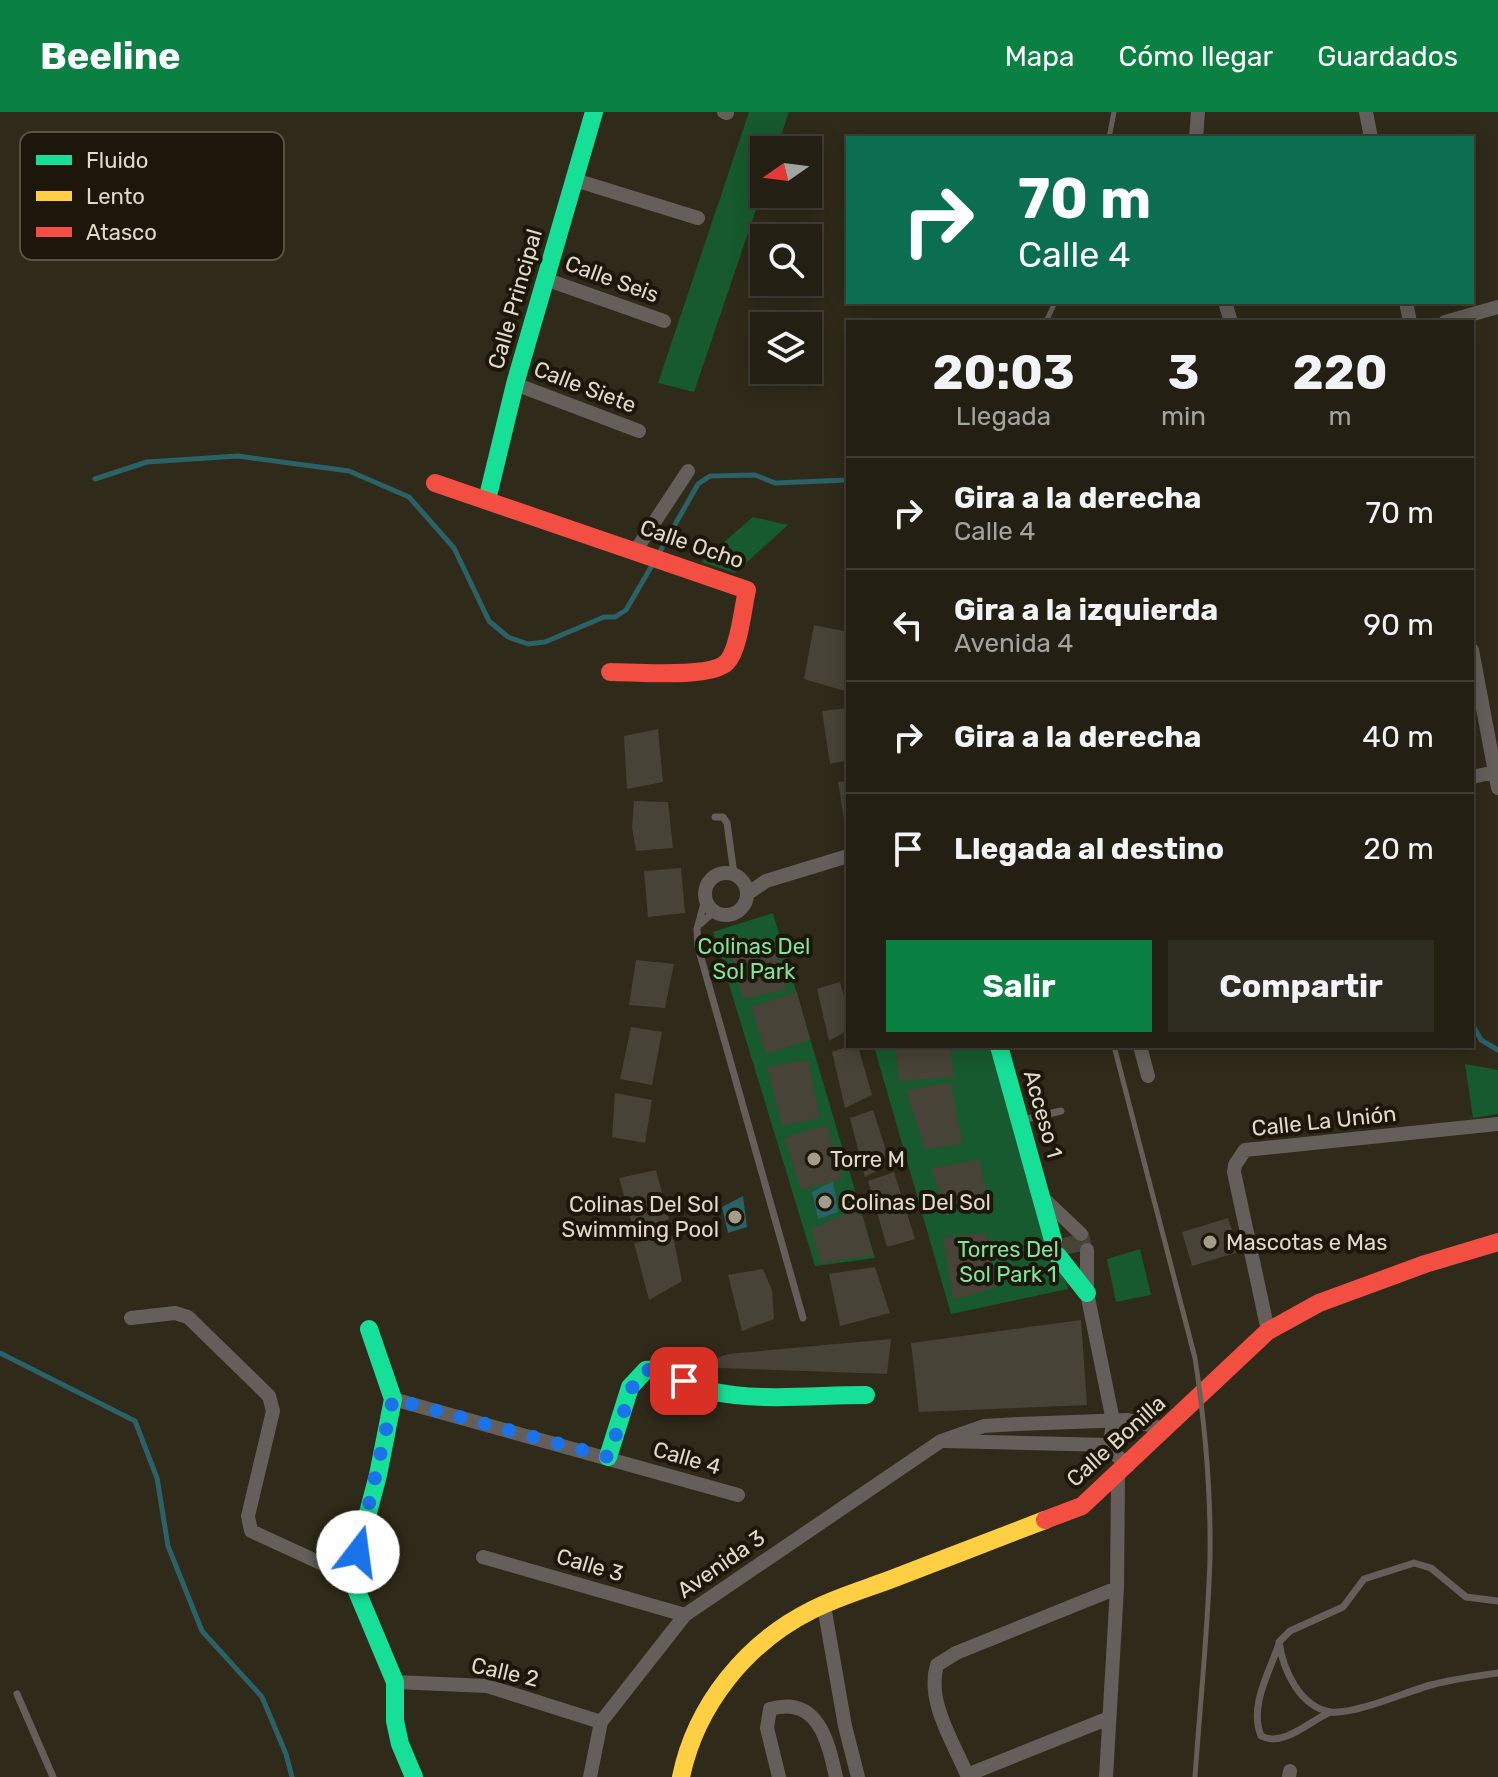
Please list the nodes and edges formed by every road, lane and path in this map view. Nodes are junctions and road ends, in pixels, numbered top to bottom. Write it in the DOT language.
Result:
graph roads {
  1 [pos="594,112"];
  2 [pos="1198,112"];
  3 [pos="1366,112"];
  4 [pos="1196,136"];
  5 [pos="1371,136"];
  6 [pos="575,180"];
  7 [pos="698,218"];
  8 [pos="545,279"];
  9 [pos="1498,307"];
  10 [pos="1452,320"];
  11 [pos="664,321"];
  12 [pos="515,384"];
  13 [pos="639,431"];
  14 [pos="688,471"];
  15 [pos="435,483"];
  16 [pos="487,500"];
  17 [pos="650,554"];
  18 [pos="1474,661"];
  19 [pos="610,672"];
  20 [pos="1495,772"];
  21 [pos="1474,777"];
  22 [pos="1498,788"];
  23 [pos="715,817"];
  24 [pos="846,857"];
  25 [pos="737,876"];
  26 [pos="766,881"];
  27 [pos="747,894"];
  28 [pos="706,896"];
  29 [pos="715,911"];
  30 [pos="697,929"];
  31 [pos="1000,1048"];
  32 [pos="1141,1048"];
  33 [pos="1148,1076"];
  34 [pos="1061,1111"];
  35 [pos="1020,1121"];
  36 [pos="1498,1124"];
  37 [pos="1042,1195"];
  38 [pos="1081,1234"];
  39 [pos="1498,1242"];
  40 [pos="1087,1250"];
  41 [pos="1087,1293"];
  42 [pos="131,1318"];
  43 [pos="803,1318"];
  44 [pos="369,1329"];
  45 [pos="1268,1331"];
  46 [pos="866,1395"];
  47 [pos="393,1399"];
  48 [pos="1113,1421"];
  49 [pos="1166,1429"];
  50 [pos="941,1441"];
  51 [pos="1110,1445"];
  52 [pos="608,1457"];
  53 [pos="1123,1471"];
  54 [pos="738,1495"];
  55 [pos="483,1557"];
  56 [pos="351,1577"];
  57 [pos="1117,1588"];
  58 [pos="1498,1601"];
  59 [pos="824,1606"];
  60 [pos="685,1615"];
  61 [pos="1279,1642"];
  62 [pos="1498,1673"];
  63 [pos="395,1682"];
  64 [pos="17,1694"];
  65 [pos="1331,1712"];
  66 [pos="1109,1718"];
  67 [pos="601,1722"];
  68 [pos="968,1776"];
  69 [pos="53,1777"];
  70 [pos="414,1777"];
  71 [pos="590,1777"];
  72 [pos="681,1777"];
  73 [pos="779,1777"];
  74 [pos="836,1777"];
  75 [pos="858,1777"];
  76 [pos="1106,1777"];
  1 -- 6 [label="street, Calle Principal"];
  2 -- 4 [label="street"];
  3 -- 5 [label="street"];
  6 -- 7 [label="street"];
  6 -- 8 [label="street, Calle Principal"];
  8 -- 11 [label="street, Calle Seis"];
  8 -- 12 [label="street, Calle Principal"];
  9 -- 10 [label="street"];
  12 -- 13 [label="street, Calle Siete"];
  12 -- 16 [label="street, Calle Principal"];
  14 -- 17 [label="street"];
  15 -- 16 [label="street, Calle Ocho"];
  16 -- 17 [label="street, Calle Ocho"];
  17 -- 19 [label="street, Calle Ocho"];
  18 -- 20 [label="street"];
  20 -- 21 [label="street"];
  20 -- 22 [label="street"];
  23 -- 25 [label="lane"];
  24 -- 26 [label="street"];
  25 -- 26 [label="street"];
  25 -- 27 [label="street"];
  25 -- 28 [label="street"];
  26 -- 27 [label="street"];
  27 -- 29 [label="street"];
  28 -- 29 [label="street"];
  28 -- 30 [label="lane"];
  29 -- 30 [label="lane"];
  30 -- 43 [label="lane"];
  31 -- 35 [label="street, Acceso 1"];
  32 -- 33 [label="street"];
  34 -- 35 [label="lane"];
  35 -- 37 [label="street, Acceso 1"];
  36 -- 45 [label="street, Calle La Unión"];
  37 -- 38 [label="street, Acceso 1"];
  37 -- 41 [label="street, Acceso 1"];
  39 -- 45 [label="street, Calle Bonilla"];
  40 -- 41 [label="street, Acceso 1"];
  41 -- 48 [label="street, Acceso 1"];
  42 -- 56 [label="street"];
  44 -- 47 [label="street"];
  45 -- 49 [label="street, Calle Bonilla"];
  46 -- 52 [label="street"];
  47 -- 52 [label="street, Calle 4"];
  47 -- 56 [label="street"];
  48 -- 49 [label="street, Avenida 3"];
  48 -- 50 [label="street, Avenida 3"];
  48 -- 51 [label="street"];
  49 -- 53 [label="street, Calle Bonilla"];
  50 -- 51 [label="street"];
  50 -- 60 [label="street, Avenida 3"];
  51 -- 53 [label="street"];
  52 -- 54 [label="street, Calle 4"];
  53 -- 57 [label="street"];
  53 -- 59 [label="street, Calle Bonilla"];
  55 -- 60 [label="street, Calle 3"];
  56 -- 63 [label="street"];
  57 -- 66 [label="street"];
  57 -- 68 [label="street"];
  58 -- 61 [label="lane"];
  59 -- 72 [label="street, Calle Bonilla"];
  59 -- 75 [label="street"];
  60 -- 67 [label="street, Avenida 3"];
  61 -- 65 [label="lane"];
  61 -- 65 [label="lane"];
  62 -- 65 [label="lane"];
  63 -- 67 [label="street, Calle 2"];
  63 -- 70 [label="street"];
  64 -- 69 [label="lane"];
  66 -- 68 [label="street"];
  66 -- 76 [label="street"];
  67 -- 71 [label="street, Avenida 3"];
  73 -- 74 [label="street"];
}
